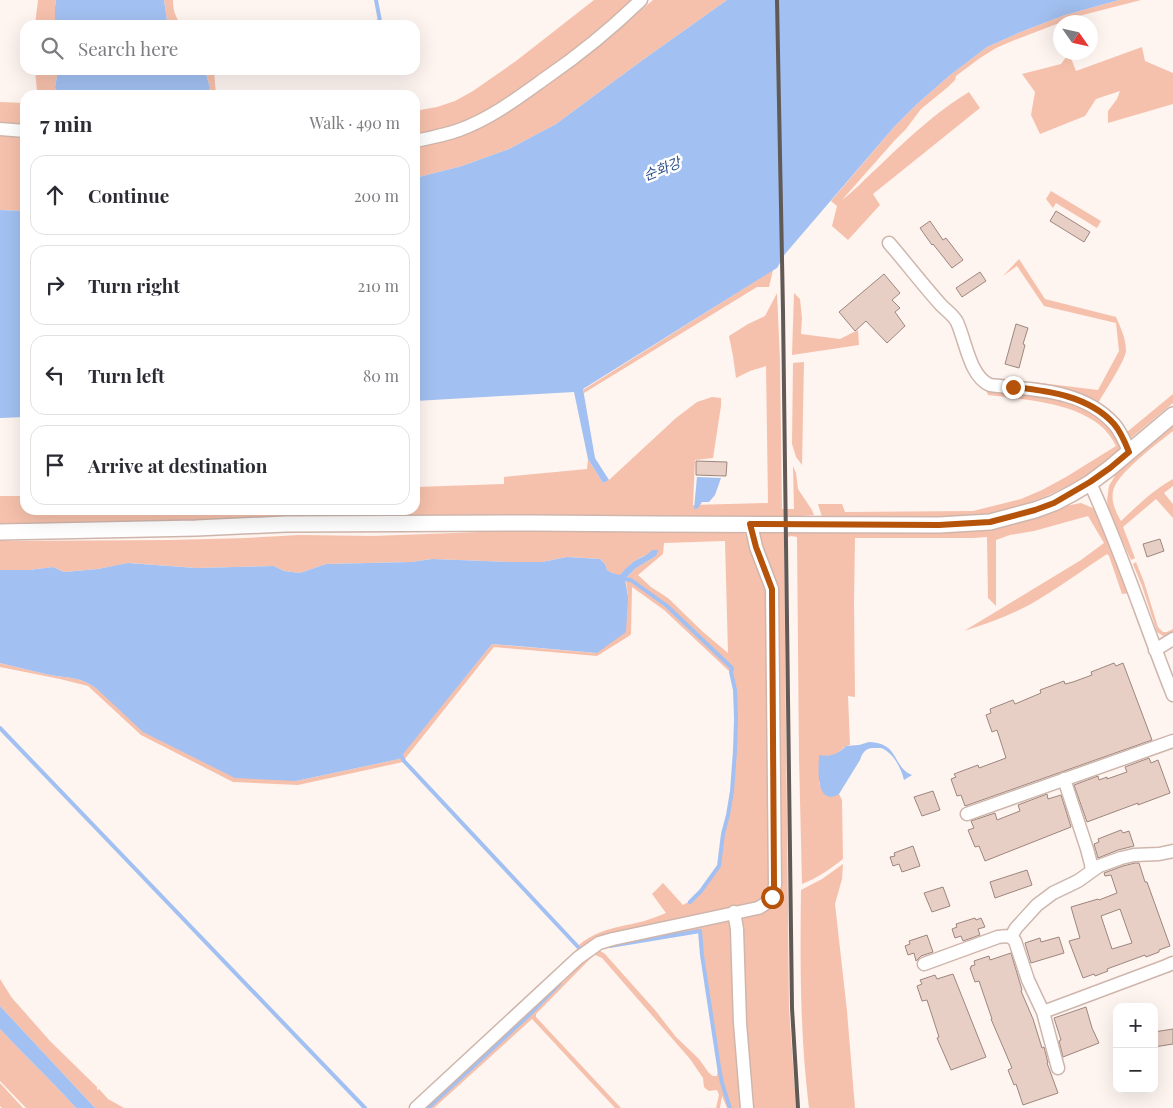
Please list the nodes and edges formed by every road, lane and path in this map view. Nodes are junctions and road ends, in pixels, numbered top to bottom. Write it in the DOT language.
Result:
graph roads {
  1 [pos="641,0"];
  2 [pos="0,129"];
  3 [pos="20,131"];
  4 [pos="420,140"];
  5 [pos="889,243"];
  6 [pos="1173,415"];
  7 [pos="1129,452"];
  8 [pos="1090,482"];
  9 [pos="750,524"];
  10 [pos="0,532"];
  11 [pos="1173,639"];
  12 [pos="1155,650"];
  13 [pos="1173,695"];
  14 [pos="1173,741"];
  15 [pos="1064,779"];
  16 [pos="967,814"];
  17 [pos="1173,851"];
  18 [pos="1092,871"];
  19 [pos="734,912"];
  20 [pos="1011,937"];
  21 [pos="1173,962"];
  22 [pos="924,964"];
  23 [pos="1043,1012"];
  24 [pos="1058,1068"];
  25 [pos="416,1108"];
  26 [pos="747,1108"];
  1 -- 4 [label="street"];
  2 -- 3 [label="street"];
  5 -- 7 [label="street"];
  6 -- 7 [label="street"];
  7 -- 8 [label="street"];
  8 -- 9 [label="street"];
  8 -- 12 [label="street"];
  9 -- 10 [label="street"];
  9 -- 19 [label="street"];
  11 -- 12 [label="street"];
  12 -- 13 [label="street"];
  14 -- 15 [label="street"];
  15 -- 16 [label="street"];
  15 -- 18 [label="street"];
  17 -- 18 [label="street"];
  18 -- 20 [label="street"];
  19 -- 25 [label="street"];
  19 -- 26 [label="street"];
  20 -- 22 [label="street"];
  20 -- 23 [label="street"];
  21 -- 23 [label="street"];
  23 -- 24 [label="street"];
}
